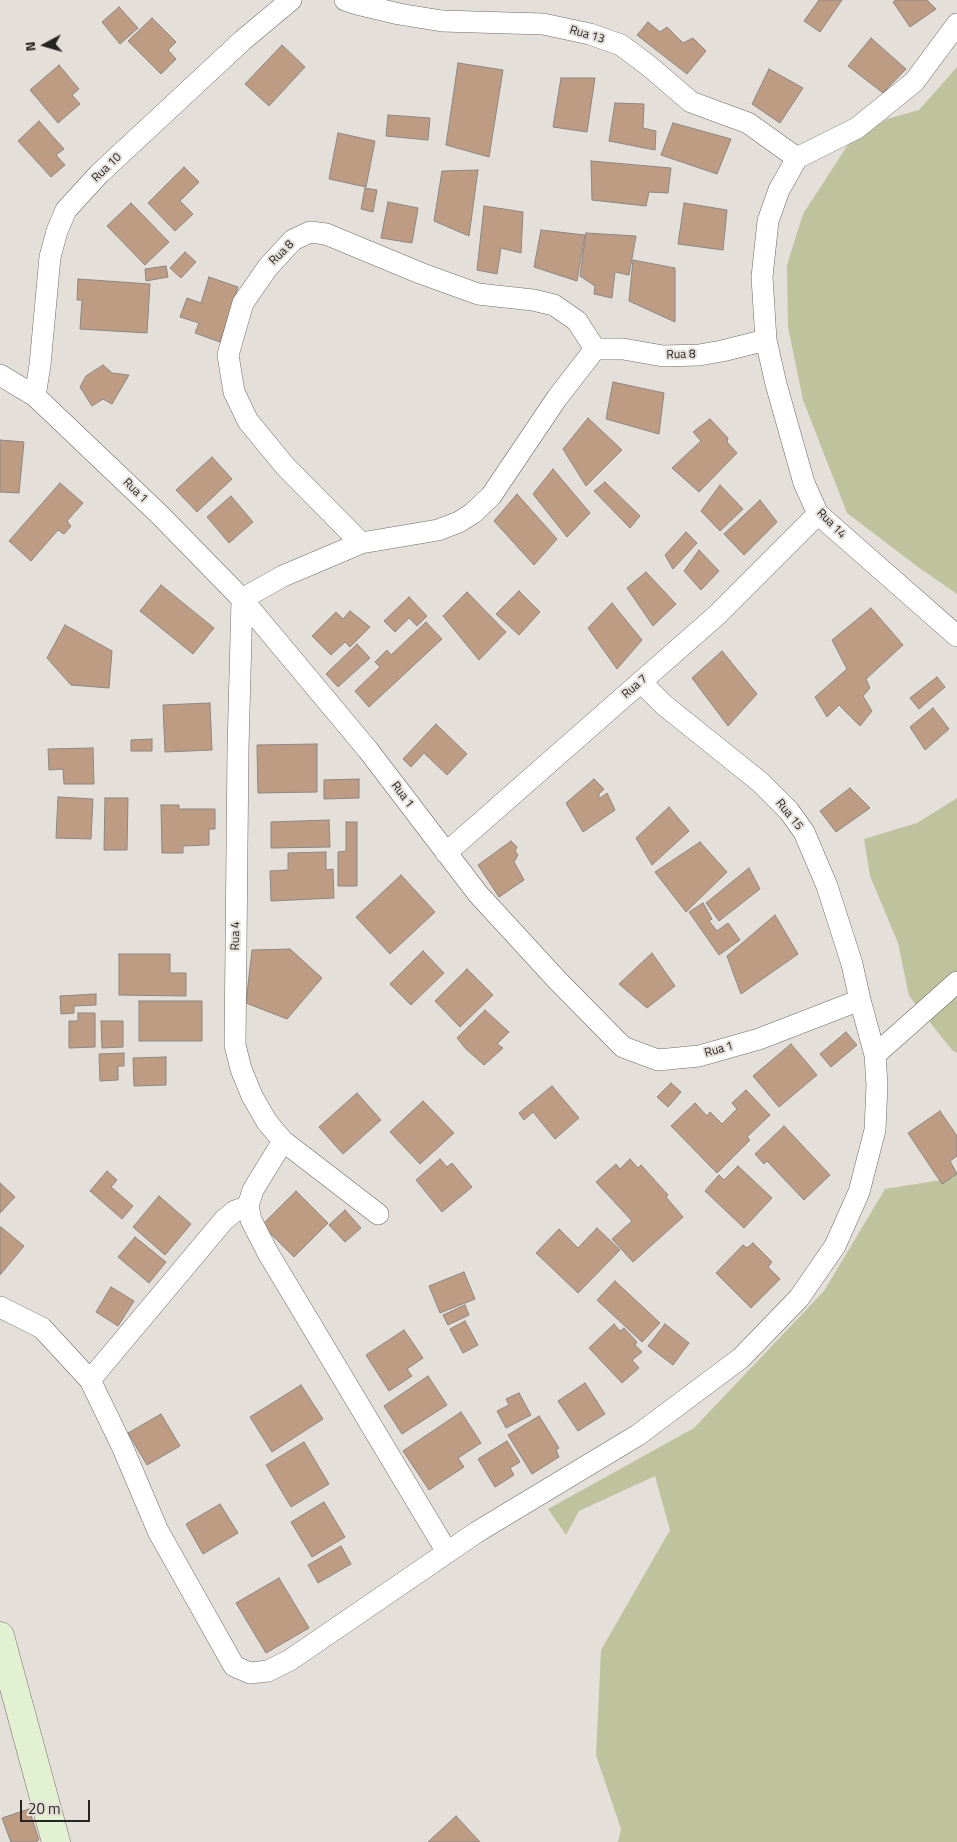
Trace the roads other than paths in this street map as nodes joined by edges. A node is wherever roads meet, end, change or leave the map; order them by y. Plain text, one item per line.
1 (291, 0) edge
2 (346, 0) edge
3 (957, 24) edge
4 (797, 158) junction
5 (766, 340) junction
6 (596, 349) junction
7 (0, 375) edge
8 (35, 396) junction
9 (818, 514) junction
10 (361, 543) junction
11 (242, 599) junction
12 (957, 636) edge
13 (641, 682) junction
14 (446, 853) junction
15 (957, 982) edge
16 (860, 1000) junction
17 (875, 1055) junction
18 (283, 1141) junction
19 (248, 1206) junction
20 (378, 1214) dead end
21 (0, 1307) edge
22 (90, 1380) junction
23 (447, 1552) junction
24 (0, 1636) edge
25 (56, 1842) edge

1 - 8 street, Rua 10
2 - 4 street, Rua 13
3 - 4 street
4 - 5 street
5 - 6 street, Rua 8
5 - 9 street, Rua 14
6 - 10 street
6 - 10 street, Rua 8
7 - 8 street, Rua 1
8 - 11 street, Rua 1
9 - 12 street, Rua 14
9 - 13 street, Rua 7
10 - 11 street
11 - 14 street, Rua 1
11 - 18 street, Rua 4
13 - 14 street, Rua 7
13 - 16 street, Rua 15
14 - 16 street, Rua 1
15 - 17 street
16 - 17 street, Rua 15
17 - 23 street, Rua 15
18 - 19 street
18 - 20 street, Rua 4
19 - 22 street
19 - 23 street
21 - 22 street, Rua 15
22 - 23 street, Rua 15
24 - 25 street

